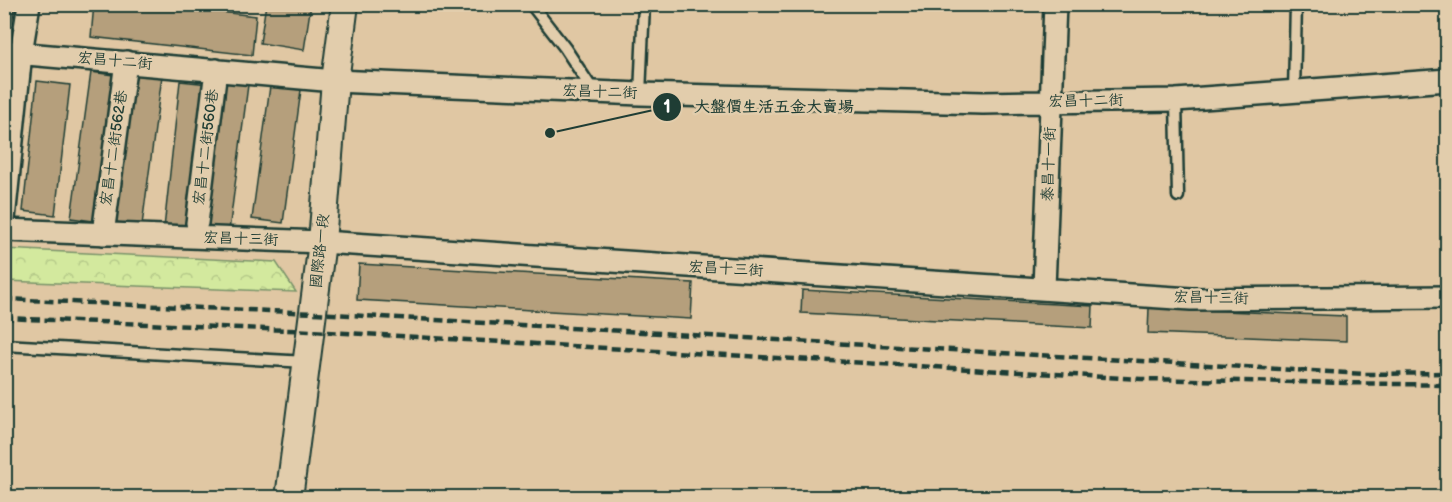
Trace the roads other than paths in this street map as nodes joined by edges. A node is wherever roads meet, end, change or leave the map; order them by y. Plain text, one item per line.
1 (29, 4) edge
2 (345, 4) edge
3 (531, 4) edge
4 (644, 4) edge
5 (1055, 4) edge
6 (1296, 4) edge
7 (13, 52) edge
8 (126, 62) junction
9 (216, 70) junction
10 (1448, 80) edge
11 (334, 81) junction
12 (594, 92) junction
13 (1294, 92) junction
14 (640, 94) junction
15 (1176, 100) junction
16 (1052, 102) junction
17 (1178, 196) dead end
18 (4, 219) edge
19 (197, 223) dead end
20 (4, 230) edge
21 (103, 234) junction
22 (322, 242) junction
23 (1044, 288) junction
24 (1448, 297) edge
25 (4, 345) edge
26 (307, 362) junction
27 (289, 498) edge

1 - 7 street
2 - 11 street, 國際路一段
3 - 12 lane
4 - 14 lane
5 - 16 street, 泰昌十一街
6 - 13 lane
7 - 8 street, 宏昌十二街
7 - 18 street
8 - 9 street, 宏昌十二街
8 - 21 street, 宏昌十二街562巷
9 - 11 street, 宏昌十二街
9 - 19 street, 宏昌十二街560巷
10 - 13 street, 宏昌十二街
11 - 12 street, 宏昌十二街
11 - 22 street, 國際路一段
12 - 14 street, 宏昌十二街
13 - 15 street, 宏昌十二街
14 - 16 street, 宏昌十二街
15 - 16 street, 宏昌十二街
15 - 17 lane
16 - 23 street, 泰昌十一街
20 - 21 street, 宏昌十三街
21 - 22 street, 宏昌十三街
22 - 23 street, 宏昌十三街
22 - 26 street, 國際路一段
23 - 24 street, 宏昌十三街
25 - 26 lane
26 - 27 street, 國際路一段

